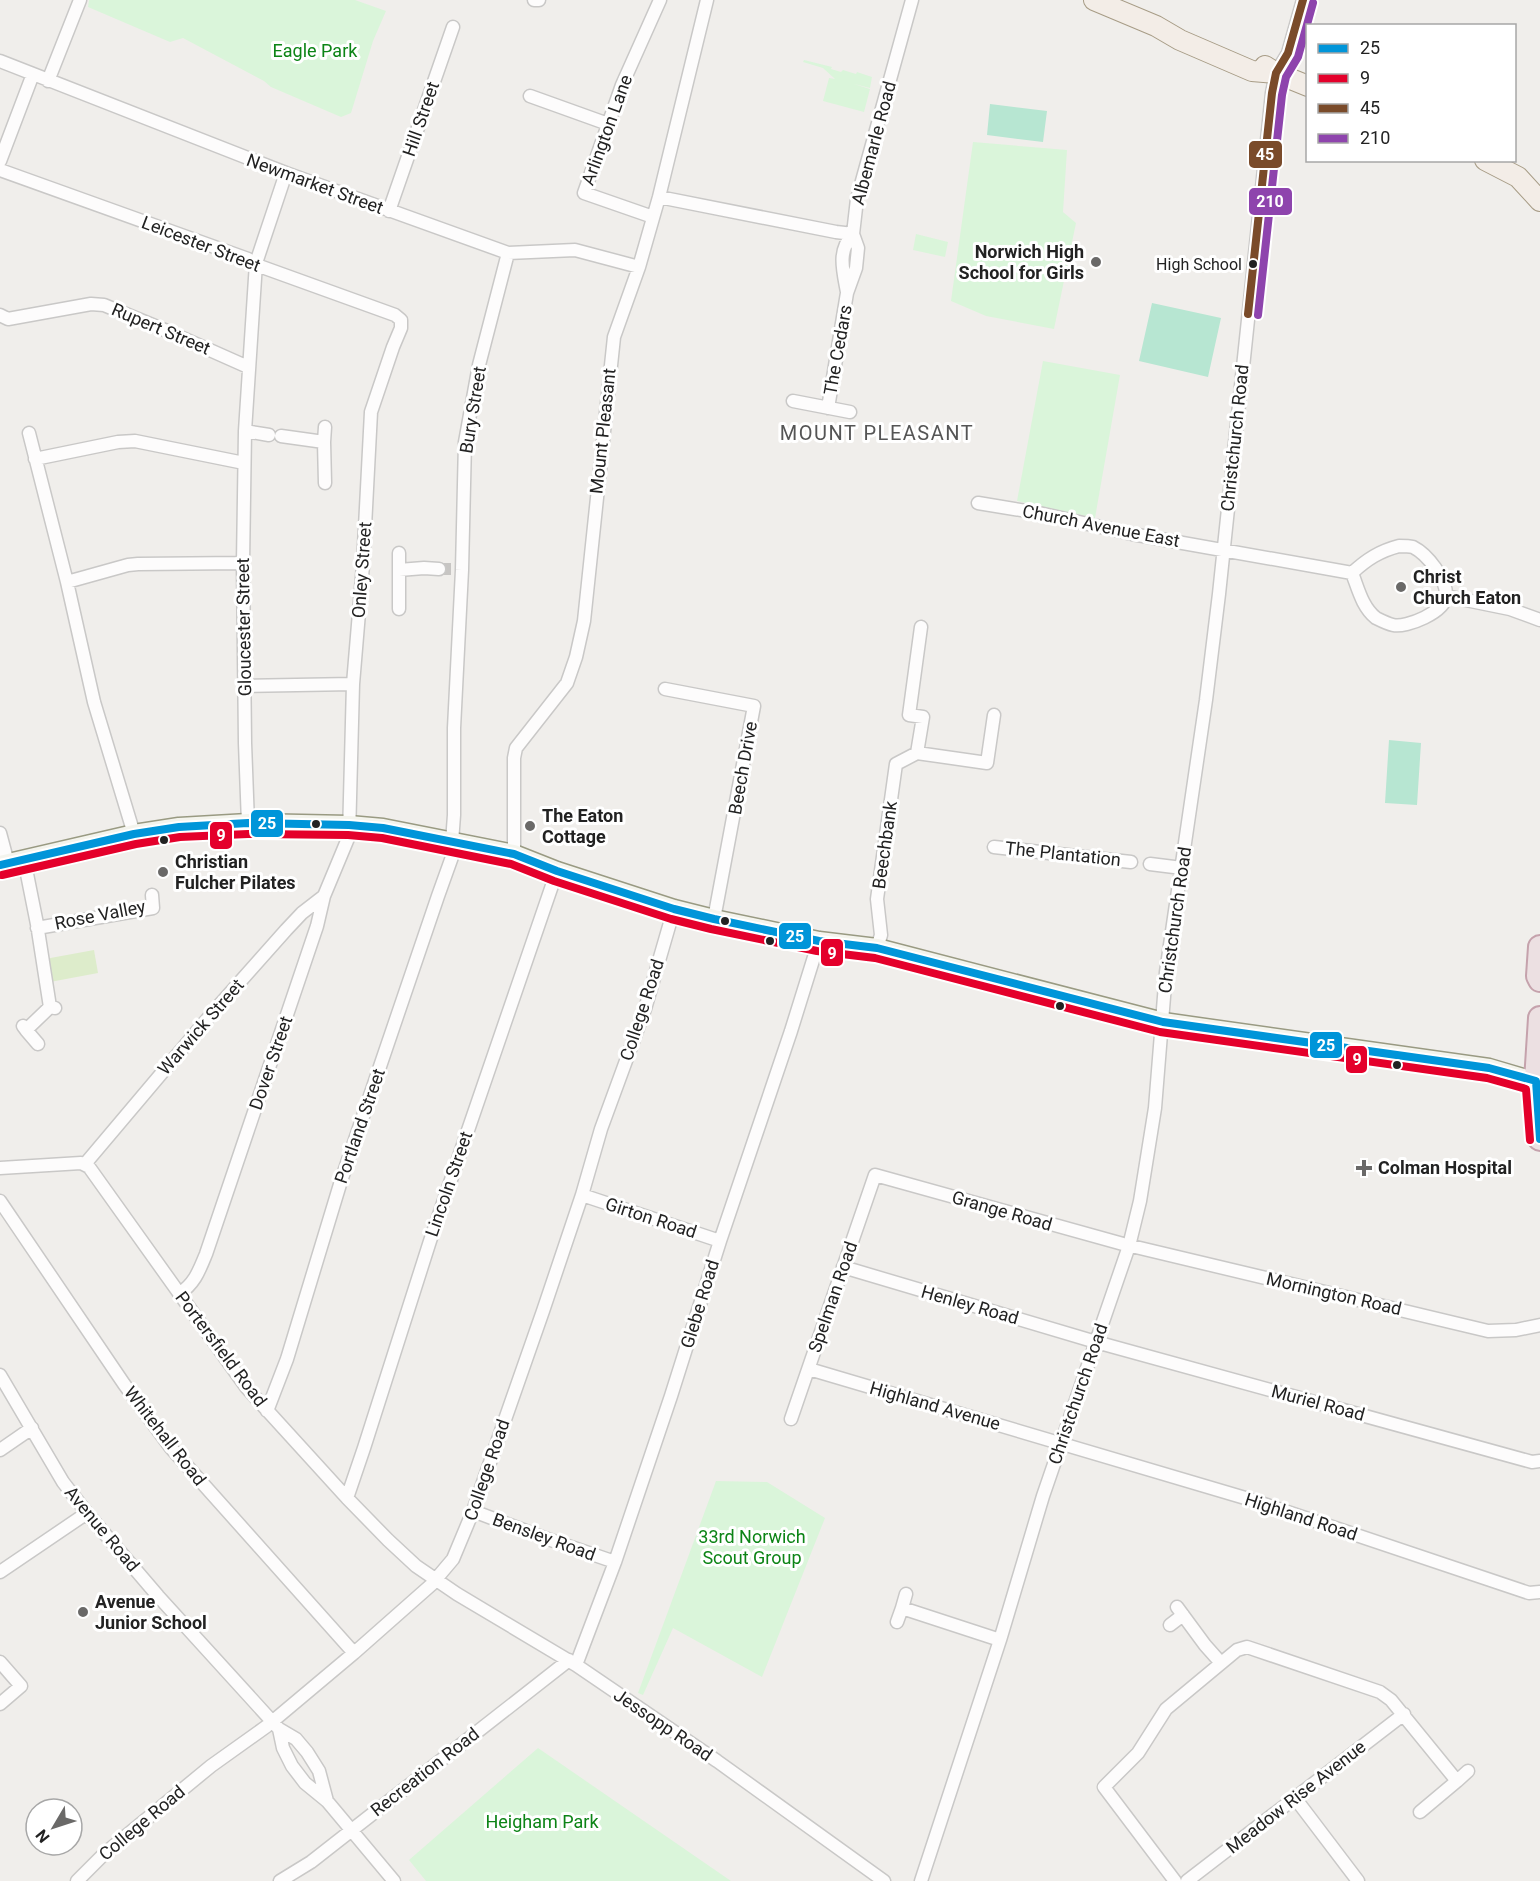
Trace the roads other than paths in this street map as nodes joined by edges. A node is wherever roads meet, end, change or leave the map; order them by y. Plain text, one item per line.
1 (80, 0) edge
2 (534, 0) edge
3 (539, 0) edge
4 (660, 0) edge
5 (707, 0) edge
6 (912, 0) edge
7 (1094, 0) edge
8 (1303, 0) edge
9 (453, 27) dead end
10 (0, 61) edge
11 (1276, 73) junction
12 (33, 74) junction
13 (48, 81) junction
14 (1306, 85) edge
15 (530, 96) dead end
16 (608, 124) junction
17 (0, 161) edge
18 (1489, 162) edge
19 (0, 170) edge
20 (286, 173) junction
21 (1518, 177) junction
22 (1540, 179) edge
23 (659, 196) junction
24 (1540, 201) edge
25 (388, 211) junction
26 (653, 217) junction
27 (854, 234) junction
28 (508, 253) junction
29 (256, 263) junction
30 (639, 267) junction
31 (0, 315) edge
32 (401, 320) joint
33 (249, 367) junction
34 (793, 401) dead end
35 (828, 408) junction
36 (850, 412) dead end
37 (324, 427) dead end
38 (245, 431) junction
39 (29, 433) dead end
40 (324, 442) junction
41 (35, 459) junction
42 (244, 463) junction
43 (325, 483) dead end
44 (978, 503) dead end
45 (1223, 549) junction
46 (399, 554) dead end
47 (243, 563) junction
48 (439, 569) tunnel mouth
49 (399, 570) junction
50 (1352, 573) junction
51 (67, 582) junction
52 (1446, 596) junction
53 (399, 609) dead end
54 (1540, 620) edge
55 (921, 627) dead end
56 (353, 684) junction
57 (245, 686) junction
58 (665, 689) dead end
59 (994, 715) dead end
60 (917, 753) junction
61 (248, 823) junction
62 (349, 825) junction
63 (0, 833) edge
64 (134, 834) junction
65 (454, 842) junction
66 (994, 847) dead end
67 (514, 854) junction
68 (11, 862) edge
69 (1131, 862) dead end
70 (1150, 864) dead end
71 (1182, 868) junction
72 (557, 871) junction
73 (152, 895) dead end
74 (324, 896) junction
75 (674, 909) junction
76 (714, 920) junction
77 (38, 928) junction
78 (819, 941) junction
79 (1540, 947) edge
80 (877, 948) junction
81 (1540, 980) edge
82 (1540, 1017) edge
83 (1163, 1022) junction
84 (38, 1044) dead end
85 (1538, 1082) edge
86 (1540, 1139) edge
87 (85, 1164) junction
88 (0, 1168) edge
89 (875, 1175) joint
90 (582, 1195) junction
91 (0, 1200) edge
92 (720, 1241) junction
93 (1129, 1246) junction
94 (843, 1268) junction
95 (179, 1294) junction
96 (1540, 1325) edge
97 (1096, 1342) junction
98 (809, 1369) junction
99 (0, 1376) edge
100 (267, 1411) junction
101 (792, 1419) dead end
102 (32, 1428) junction
103 (1062, 1443) junction
104 (0, 1450) edge
105 (1540, 1461) edge
106 (346, 1498) junction
107 (473, 1511) junction
108 (87, 1513) junction
109 (615, 1562) junction
110 (0, 1572) edge
111 (435, 1580) junction
112 (1540, 1592) edge
113 (906, 1594) dead end
114 (902, 1608) junction
115 (897, 1622) dead end
116 (1170, 1625) dead end
117 (1000, 1640) junction
118 (354, 1653) junction
119 (0, 1662) edge
120 (572, 1663) junction
121 (1221, 1663) junction
122 (0, 1704) edge
123 (1404, 1714) junction
124 (276, 1725) junction
125 (1468, 1771) dead end
126 (1457, 1780) junction
127 (1295, 1798) junction
128 (327, 1801) junction
129 (1420, 1812) dead end
130 (352, 1830) junction
131 (77, 1881) edge
132 (280, 1881) edge
133 (394, 1881) edge
134 (884, 1881) edge
135 (921, 1881) edge
136 (1175, 1881) edge
137 (1187, 1881) edge
138 (1358, 1881) edge

1 - 13 street
2 - 3 street
4 - 16 street, Arlington Lane
5 - 23 street, Mount Pleasant
6 - 27 street, Albemarle Road
7 - 11 main road
8 - 11 street, Christchurch Road
9 - 25 street, Hill Street
10 - 12 street, Newmarket Street
11 - 14 main road
11 - 45 street, Christchurch Road
12 - 13 street, Newmarket Street
12 - 17 street
13 - 20 street, Newmarket Street
15 - 16 street
16 - 26 street, Arlington Lane
18 - 21 main road
19 - 29 street, Leicester Street
20 - 25 street, Newmarket Street
20 - 29 street, Gloucester Street
21 - 22 main road
21 - 24 main road
23 - 26 street, Mount Pleasant
23 - 27 street
25 - 28 street, Newmarket Street
26 - 30 street, Mount Pleasant
27 - 35 street, The Cedars
28 - 30 street, Newmarket Street
28 - 65 street, Bury Street
29 - 32 street, Leicester Street
29 - 33 street, Gloucester Street
30 - 67 street, Mount Pleasant
31 - 33 street, Rupert Street
32 - 56 street, Onley Street
33 - 38 street, Gloucester Street
34 - 35 street, The Cedars
35 - 36 street, The Cedars
37 - 40 street
38 - 40 street
38 - 42 street, Gloucester Street
39 - 41 street
40 - 43 street
41 - 42 street
41 - 51 street
42 - 47 street, Gloucester Street
44 - 45 street, Church Avenue East
45 - 50 street, Church Avenue East
45 - 71 street, Christchurch Road
46 - 49 street
47 - 51 street
47 - 57 street, Gloucester Street
48 - 49 street
49 - 53 street
50 - 52 street
50 - 52 street
51 - 64 street
52 - 54 street
55 - 60 street
56 - 57 street
56 - 62 street, Onley Street
57 - 61 street, Gloucester Street
58 - 76 street, Beech Drive
59 - 60 street
60 - 80 street, Beechbank
61 - 62 street
61 - 64 street
62 - 65 street
62 - 74 street, Dover Street
63 - 68 street, Rose Valley
64 - 68 street
65 - 67 street
65 - 100 street, Portland Street
66 - 69 street, The Plantation
67 - 72 street
68 - 77 street, Rose Valley
70 - 71 street
71 - 83 street, Christchurch Road
72 - 75 street
72 - 106 street, Lincoln Street
73 - 77 street, Rose Valley
74 - 87 street, Warwick Street
74 - 95 street, Dover Street
75 - 76 street
75 - 90 street, College Road
76 - 78 street
77 - 84 street, Rose Valley
78 - 80 street
78 - 92 street, Glebe Road
79 - 81 highway
80 - 83 street
82 - 85 highway
83 - 85 street
83 - 93 street, Christchurch Road
85 - 86 highway
87 - 88 street
87 - 95 street, Portersfield Road
89 - 93 street, Grange Road
89 - 94 street, Spelman Road
90 - 92 street, Girton Road
90 - 107 street, College Road
91 - 118 street, Whitehall Road
92 - 109 street, Glebe Road
93 - 96 street, Mornington Road
93 - 97 street, Christchurch Road
94 - 97 street, Henley Road
94 - 98 street, Spelman Road
95 - 100 street, Portersfield Road
97 - 103 street, Christchurch Road
97 - 105 street, Muriel Road
98 - 101 street, Spelman Road
98 - 103 street, Highland Avenue
99 - 102 street, Avenue Road
100 - 106 street, Portersfield Road
102 - 104 street
102 - 108 street, Avenue Road
103 - 112 street, Highland Road
103 - 117 street, Christchurch Road
106 - 111 street, Portersfield Road
107 - 109 street, Bensley Road
107 - 111 street, College Road
108 - 110 street
108 - 124 street, Avenue Road
109 - 120 street, Glebe Road
111 - 118 street, College Road
111 - 120 street, Jessopp Road
113 - 114 street
114 - 115 street
114 - 117 street
116 - 121 street
117 - 135 street, Christchurch Road
118 - 124 street, College Road
119 - 122 street
120 - 130 street, Recreation Road
120 - 134 street, Jessopp Road
121 - 123 street
121 - 136 street
123 - 126 street
123 - 127 street, Meadow Rise Avenue
124 - 128 street
124 - 128 street, Avenue Road
124 - 131 street, College Road
125 - 126 street
126 - 129 street
127 - 137 street, Meadow Rise Avenue
127 - 138 street
128 - 130 street
130 - 132 street, Recreation Road
130 - 133 street

